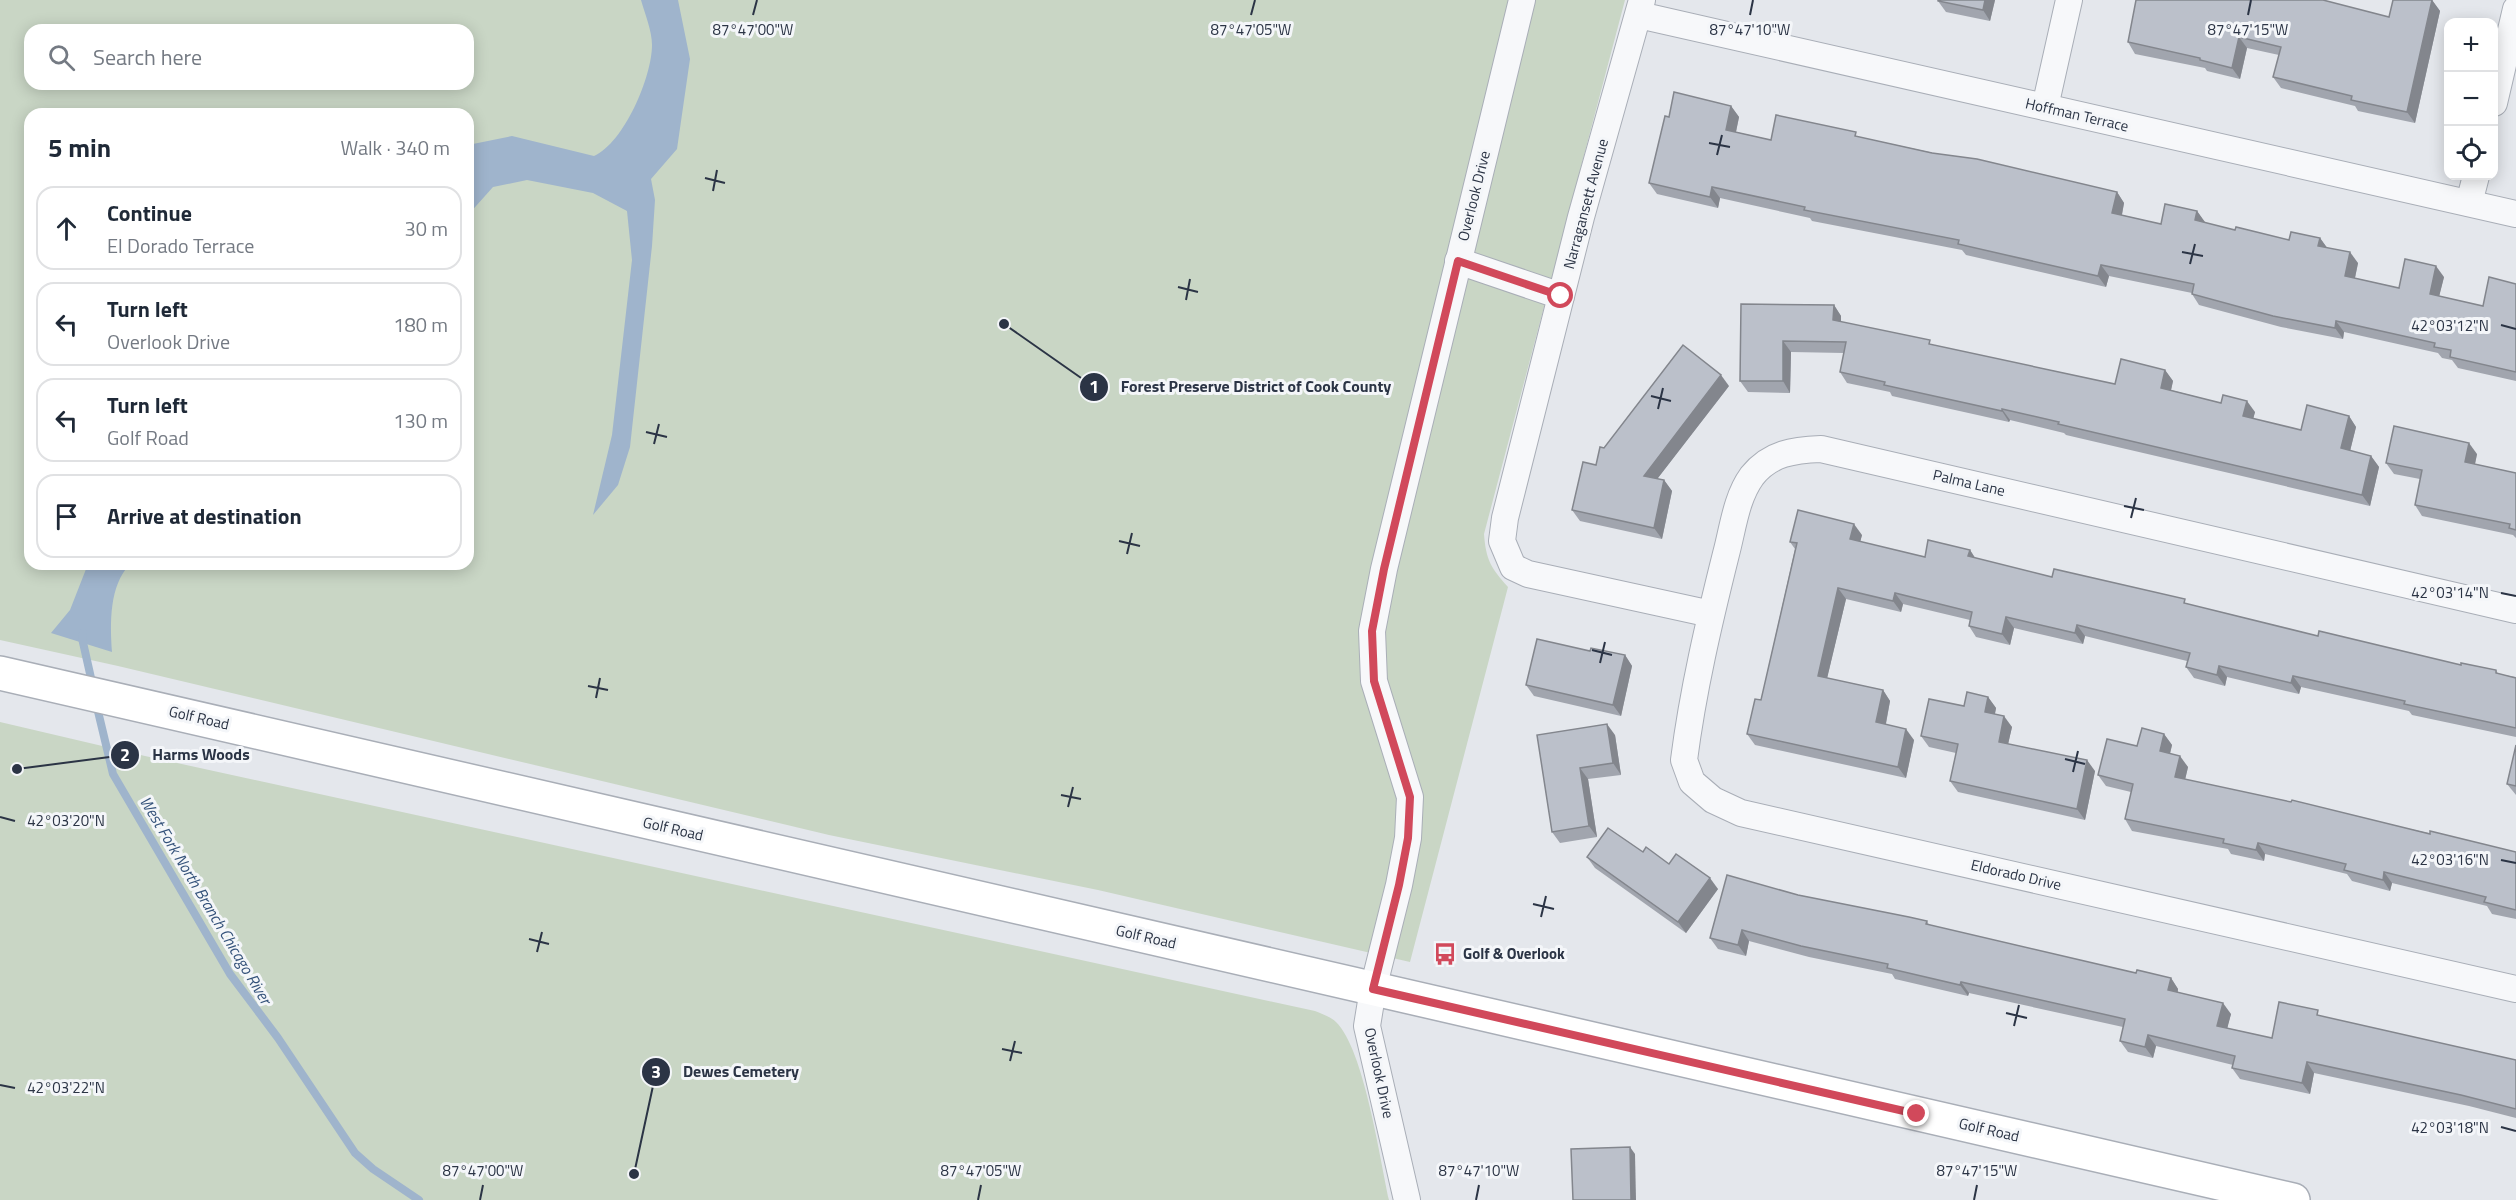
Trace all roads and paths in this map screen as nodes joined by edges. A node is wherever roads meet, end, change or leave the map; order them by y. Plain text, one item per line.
1 (1522, 0) edge
2 (2069, 0) edge
3 (1640, 7) edge
4 (2516, 9) edge
5 (2498, 83) edge
6 (2045, 107) junction
7 (2475, 180) edge
8 (2469, 203) junction
9 (2516, 214) edge
10 (1458, 261) junction
11 (1561, 296) junction
12 (2516, 610) edge
13 (1711, 614) junction
14 (0, 673) edge
15 (2516, 988) edge
16 (1373, 989) junction
17 (1407, 1200) edge
18 (2293, 1200) edge

1 - 10 street, Overlook Drive
2 - 6 street
3 - 6 street, Hoffman Terrace
3 - 11 street, Narragansett Avenue
4 - 5 street
6 - 8 street, Hoffman Terrace
7 - 8 street
8 - 9 street, Hoffman Terrace
10 - 11 street
10 - 16 street, Overlook Drive
11 - 13 street, Narragansett Avenue
12 - 13 street, Palma Lane
13 - 15 street, Eldorado Drive
14 - 16 main road, Golf Road
16 - 17 street, Overlook Drive
16 - 18 main road, Golf Road

